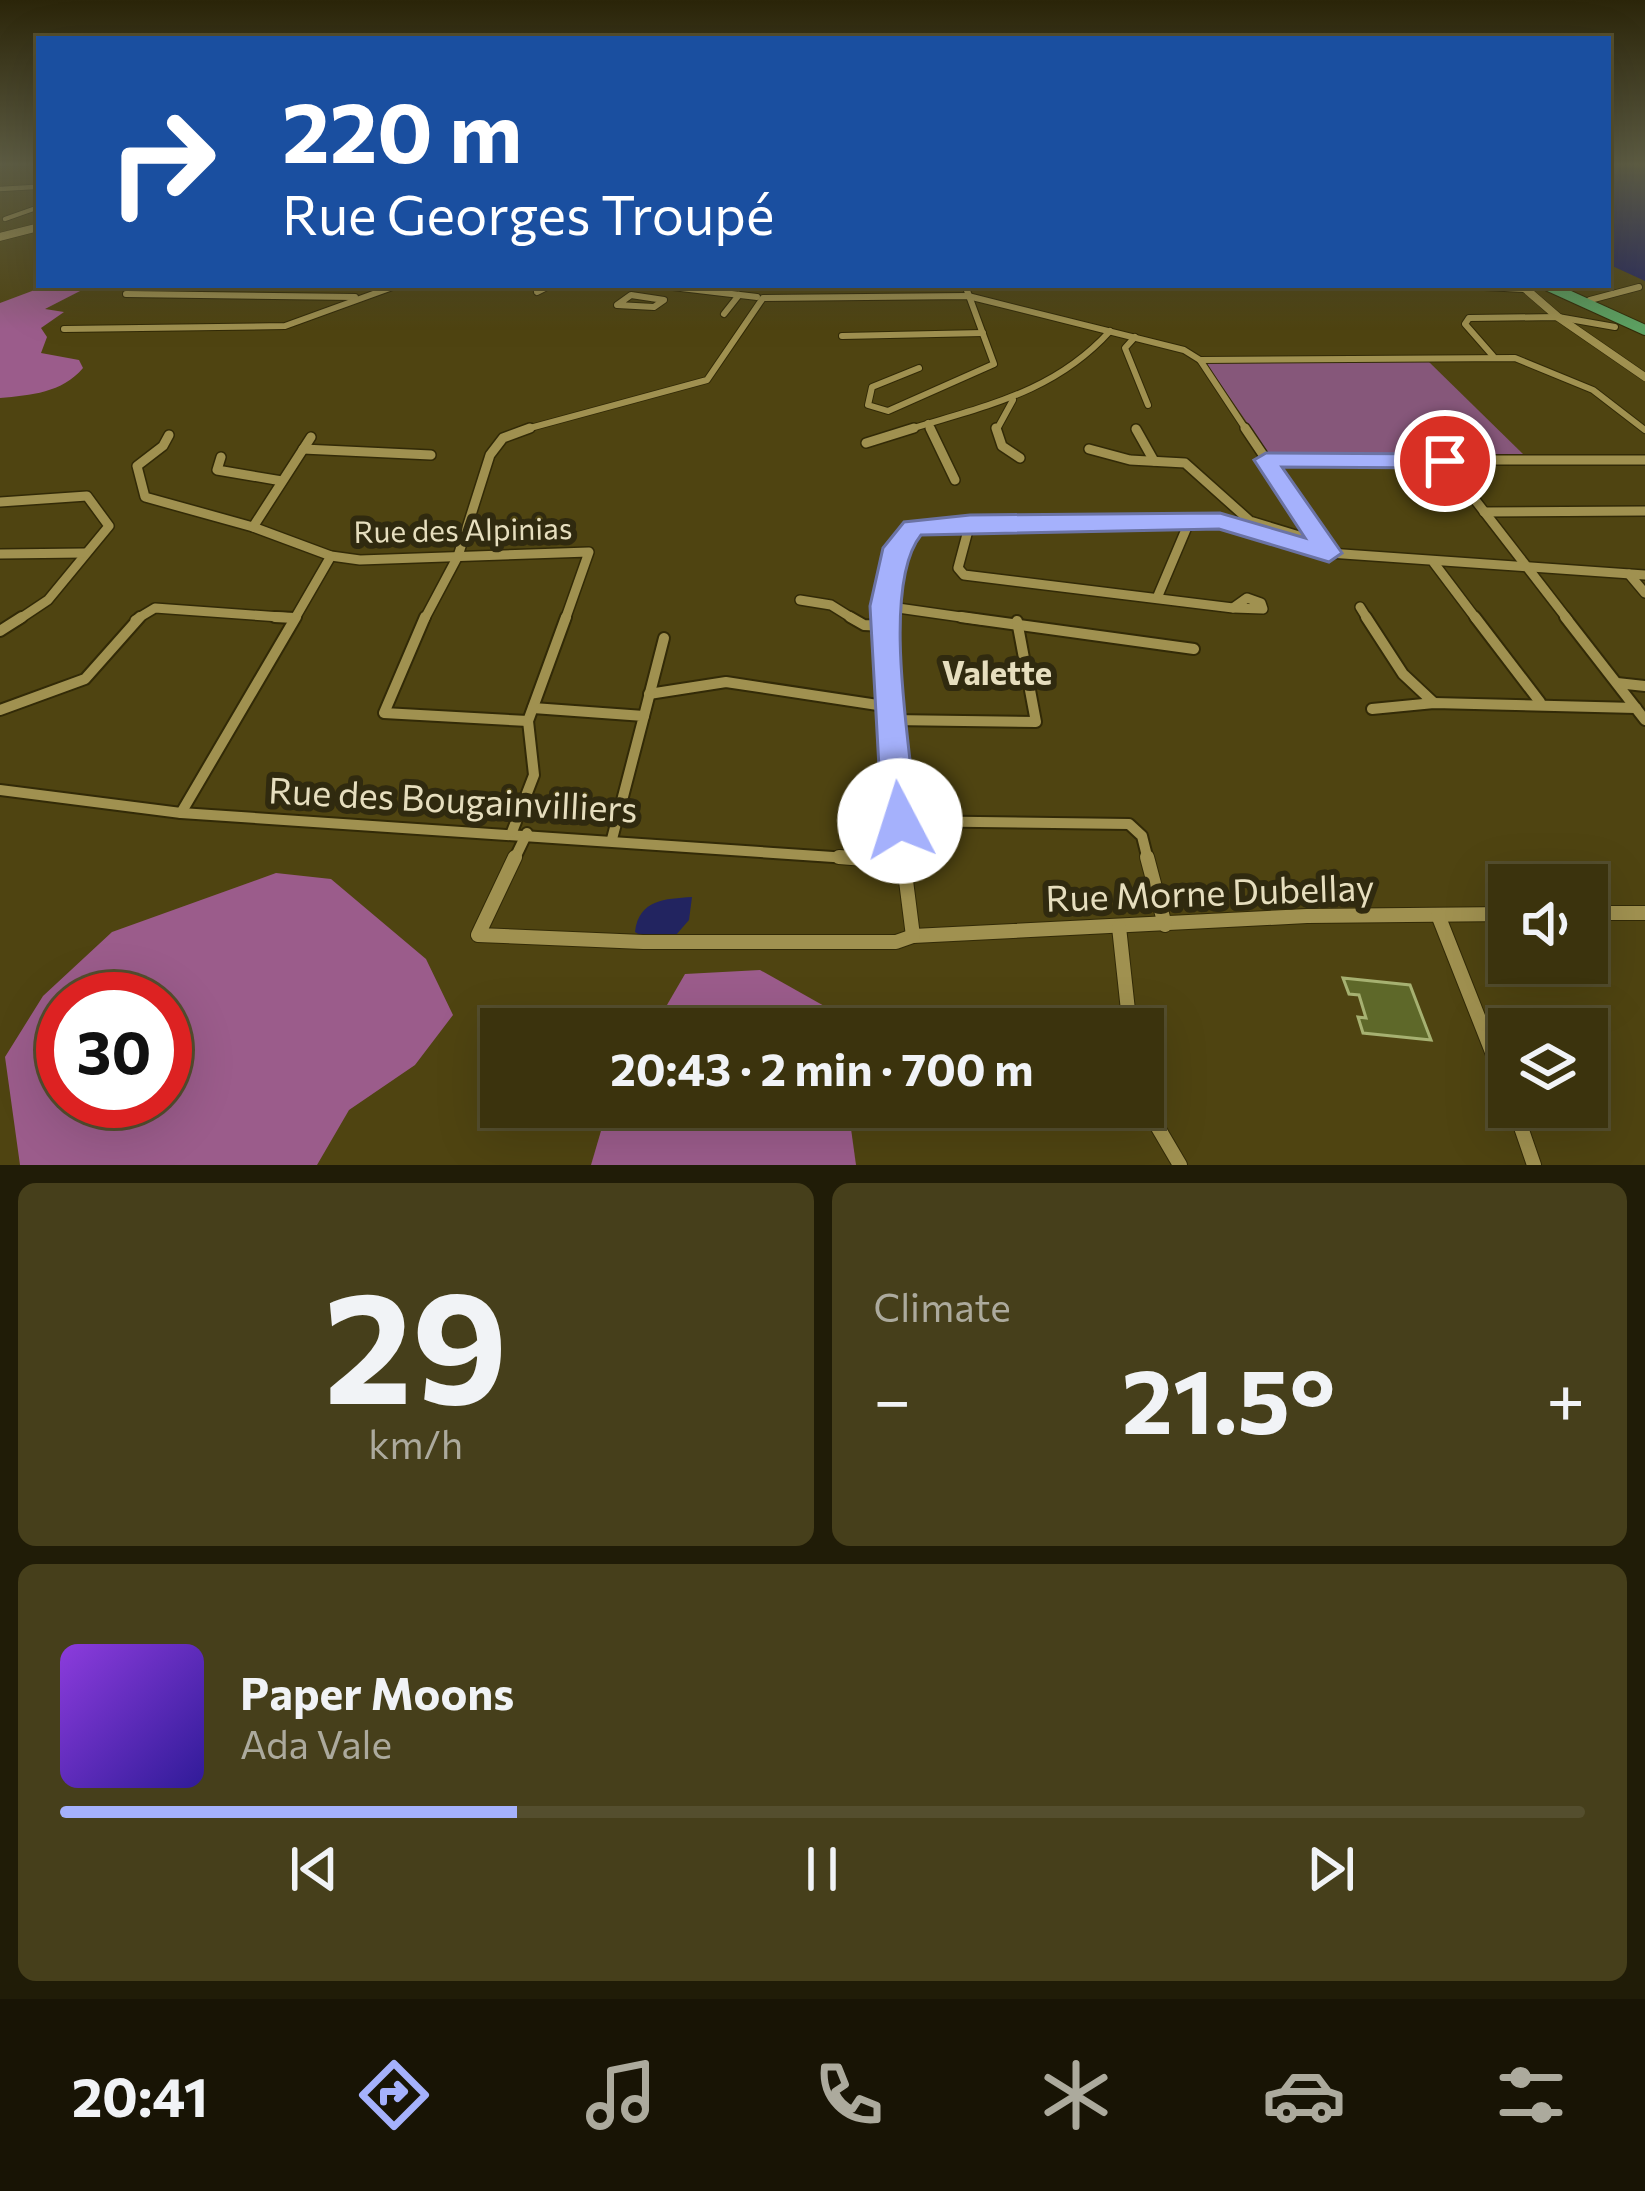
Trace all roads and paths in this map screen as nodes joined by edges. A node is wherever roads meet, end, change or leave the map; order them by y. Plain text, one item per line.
1 (36, 228) edge
2 (0, 237) edge
3 (1640, 287) dead end
4 (390, 288) edge
5 (545, 288) edge
6 (662, 288) edge
7 (720, 288) edge
8 (826, 288) edge
9 (966, 288) edge
10 (1525, 289) edge
11 (1549, 290) edge
12 (537, 292) dead end
13 (126, 294) dead end
14 (739, 295) junction
15 (968, 296) junction
16 (367, 297) junction
17 (758, 297) dead end
18 (656, 298) junction
19 (819, 298) junction
20 (1585, 300) junction
21 (724, 314) dead end
22 (1558, 317) junction
23 (1615, 327) dead end
24 (1645, 327) edge
25 (64, 329) dead end
26 (1110, 331) junction
27 (983, 333) junction
28 (842, 336) dead end
29 (1136, 337) junction
30 (1493, 356) junction
31 (1200, 360) junction
32 (919, 368) dead end
33 (1645, 377) edge
34 (1015, 397) junction
35 (1148, 405) dead end
36 (928, 423) junction
37 (1136, 429) dead end
38 (1645, 430) edge
39 (169, 435) dead end
40 (311, 437) dead end
41 (866, 443) dead end
42 (304, 449) junction
43 (1089, 449) dead end
44 (431, 454) dead end
45 (221, 457) dead end
46 (1020, 458) dead end
47 (1266, 460) junction
48 (1645, 460) edge
49 (1154, 461) junction
50 (1445, 461) junction
51 (955, 481) dead end
52 (282, 482) junction
53 (0, 502) edge
54 (1645, 511) edge
55 (1484, 512) junction
56 (1190, 520) junction
57 (970, 523) junction
58 (253, 527) junction
59 (1319, 542) junction
60 (86, 553) junction
61 (1329, 553) junction
62 (0, 554) edge
63 (331, 556) junction
64 (458, 556) junction
65 (1433, 562) junction
66 (1529, 568) junction
67 (1630, 574) junction
68 (1645, 574) edge
69 (1645, 593) edge
70 (1157, 598) junction
71 (800, 601) dead end
72 (884, 606) junction
73 (1360, 607) dead end
74 (1233, 608) dead end
75 (294, 618) junction
76 (1017, 621) junction
77 (886, 626) junction
78 (0, 631) edge
79 (664, 638) dead end
80 (1194, 649) dead end
81 (1617, 683) junction
82 (1645, 686) edge
83 (649, 694) junction
84 (1540, 702) junction
85 (1434, 703) junction
86 (533, 708) junction
87 (1636, 708) junction
88 (1372, 709) dead end
89 (0, 710) edge
90 (891, 713) junction
91 (644, 716) junction
92 (1645, 720) edge
93 (528, 721) junction
94 (0, 790) edge
95 (181, 813) junction
96 (900, 821) junction
97 (520, 832) junction
98 (612, 838) junction
99 (903, 862) junction
100 (1608, 913) edge
101 (1488, 914) edge
102 (1645, 914) edge
103 (1438, 915) junction
104 (1165, 925) junction
105 (1119, 927) junction
106 (913, 936) junction
107 (1128, 1008) edge
108 (1488, 1042) edge
109 (1158, 1128) edge
110 (1521, 1128) edge
111 (1180, 1165) edge
112 (1534, 1165) edge

1 - 2 main road
3 - 20 street
4 - 16 street
5 - 12 street
6 - 18 street
7 - 14 street
8 - 19 street
9 - 15 street
10 - 11 street
11 - 20 main road
11 - 22 street
13 - 16 street
14 - 17 street
14 - 21 street
15 - 19 street
15 - 26 street
15 - 27 street
16 - 25 street
18 - 18 street
19 - 64 street
20 - 24 main road
22 - 23 street
22 - 30 street
22 - 33 street
26 - 29 street
26 - 34 street
27 - 28 street
27 - 32 street
29 - 31 street
29 - 35 street
30 - 31 street
30 - 38 street
31 - 47 street
34 - 36 street
34 - 46 street
36 - 41 street
36 - 51 street
37 - 49 street
39 - 58 street, Rue des Alpinias
40 - 42 street
42 - 44 street
42 - 52 street
43 - 49 street
45 - 52 street
47 - 50 street
47 - 59 street
48 - 50 street
49 - 59 street
50 - 55 street
52 - 58 street
53 - 60 street
54 - 55 street
55 - 66 street
56 - 57 street
56 - 61 street
56 - 70 street
57 - 70 street
57 - 72 street
58 - 63 street, Rue des Alpinias
59 - 61 street
60 - 62 street
60 - 78 street
61 - 65 street
63 - 64 street, Rue des Alpinias
63 - 75 street
64 - 86 street, Rue des Alpinias
64 - 93 street
65 - 66 street
65 - 84 street
66 - 67 street
66 - 81 street
67 - 68 street
67 - 69 street
70 - 74 street
71 - 77 street
72 - 76 street
72 - 77 street
73 - 85 street
75 - 89 street
75 - 95 street
76 - 80 street
76 - 90 street
77 - 90 street
79 - 83 street
81 - 82 street
81 - 87 street
83 - 90 street
83 - 91 street
84 - 85 street
84 - 87 street
85 - 88 street
86 - 91 street
86 - 93 street, Rue des Alpinias
87 - 92 street
90 - 96 street
91 - 98 street
93 - 97 street, Rue des Alpinias
94 - 95 street, Rue des Bougainvilliers
95 - 97 street, Rue des Bougainvilliers
96 - 99 street
96 - 104 street
97 - 98 street, Rue des Bougainvilliers
97 - 106 street, Rue Morne Dubellay
98 - 99 street, Rue des Bougainvilliers
99 - 106 street
100 - 102 street
101 - 103 street, Rue Morne Dubellay
103 - 104 street, Rue Morne Dubellay
103 - 108 street
104 - 105 street, Rue Morne Dubellay
105 - 106 street, Rue Morne Dubellay
105 - 107 street
109 - 111 street
110 - 112 street

